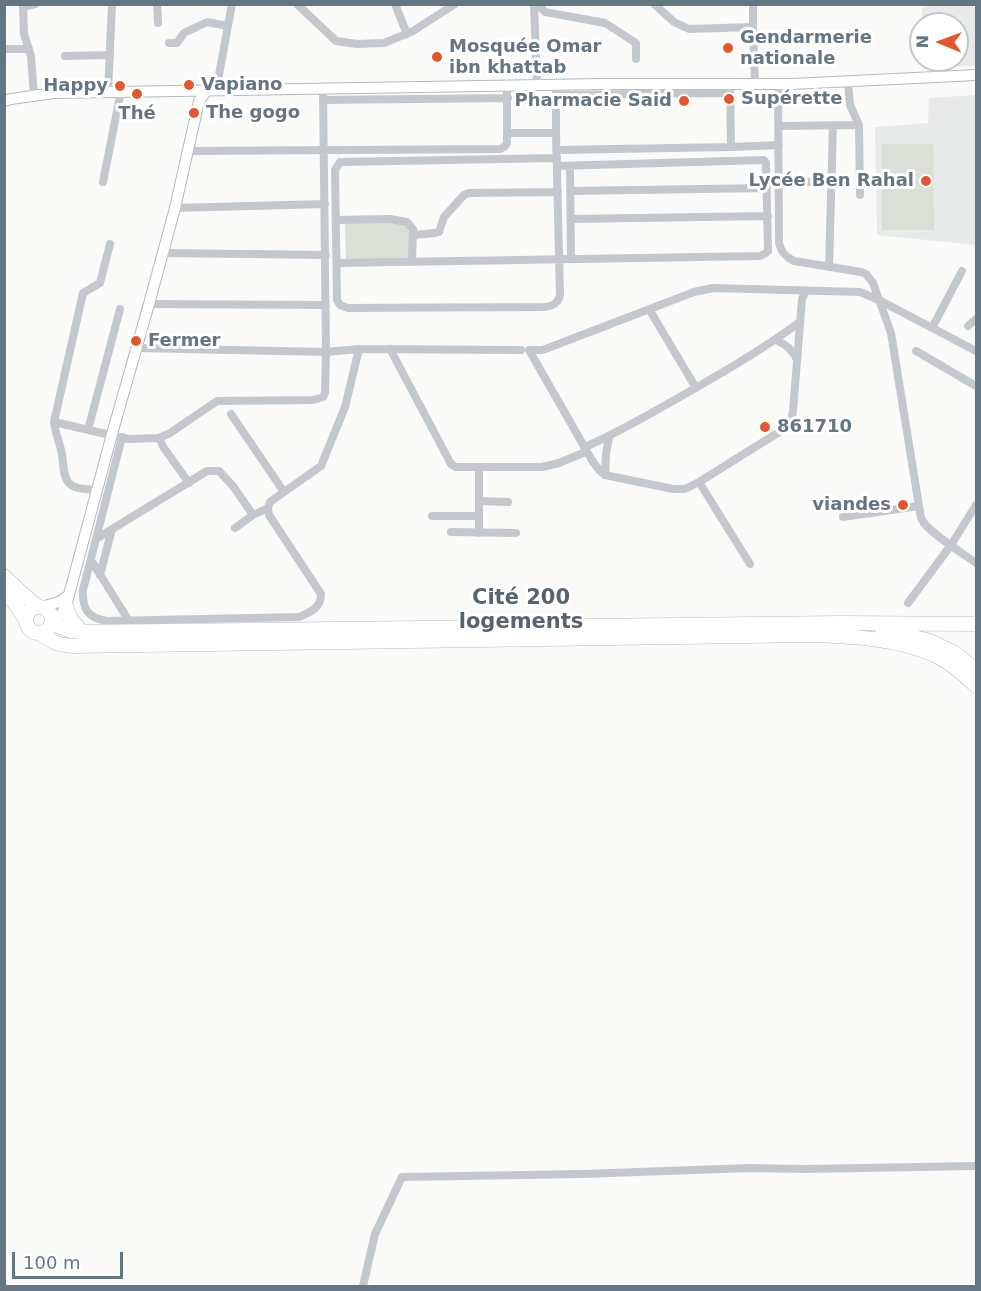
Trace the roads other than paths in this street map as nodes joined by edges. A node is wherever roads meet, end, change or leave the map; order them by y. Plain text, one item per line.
1 (35, 4) edge
2 (112, 4) edge
3 (157, 4) edge
4 (232, 4) edge
5 (297, 4) edge
6 (394, 4) edge
7 (454, 4) edge
8 (536, 4) edge
9 (654, 4) edge
10 (753, 4) edge
11 (158, 22) dead end
12 (228, 26) junction
13 (753, 27) junction
14 (407, 34) junction
15 (169, 43) dead end
16 (4, 49) edge
17 (29, 49) junction
18 (110, 55) junction
19 (65, 56) dead end
20 (636, 59) dead end
21 (976, 75) edge
22 (848, 82) junction
23 (755, 84) junction
24 (778, 84) junction
25 (537, 85) junction
26 (507, 86) junction
27 (730, 89) junction
28 (556, 90) junction
29 (121, 91) junction
30 (211, 91) junction
31 (108, 92) junction
32 (323, 95) junction
33 (34, 96) junction
34 (508, 98) junction
35 (4, 101) edge
36 (859, 125) junction
37 (779, 126) junction
38 (833, 126) junction
39 (507, 133) junction
40 (556, 133) junction
41 (779, 146) junction
42 (731, 147) junction
43 (323, 150) junction
44 (188, 151) junction
45 (557, 158) junction
46 (570, 166) junction
47 (103, 182) dead end
48 (779, 182) junction
49 (831, 182) junction
50 (767, 188) junction
51 (570, 191) junction
52 (558, 192) junction
53 (860, 195) dead end
54 (325, 204) junction
55 (175, 208) junction
56 (768, 216) junction
57 (570, 219) junction
58 (336, 220) junction
59 (413, 235) junction
60 (110, 244) dead end
61 (162, 253) junction
62 (326, 255) junction
63 (571, 259) junction
64 (560, 260) junction
65 (412, 261) junction
66 (337, 263) junction
67 (829, 267) junction
68 (962, 271) dead end
69 (806, 291) junction
70 (879, 300) junction
71 (149, 304) junction
72 (326, 305) junction
73 (120, 309) dead end
74 (649, 309) junction
75 (898, 310) junction
76 (976, 319) edge
77 (800, 322) junction
78 (968, 326) dead end
79 (932, 328) junction
80 (891, 333) junction
81 (776, 340) junction
82 (137, 348) junction
83 (359, 349) junction
84 (390, 349) junction
85 (521, 350) dead end
86 (916, 351) dead end
87 (976, 351) edge
88 (326, 352) junction
89 (798, 362) junction
90 (976, 386) edge
91 (696, 388) junction
92 (231, 414) dead end
93 (54, 422) junction
94 (88, 430) junction
95 (117, 436) junction
96 (609, 437) junction
97 (159, 438) junction
98 (584, 450) junction
99 (479, 467) junction
100 (605, 475) junction
101 (699, 482) junction
102 (189, 483) junction
103 (97, 490) junction
104 (284, 492) junction
105 (480, 501) junction
106 (508, 502) dead end
107 (976, 505) edge
108 (919, 506) junction
109 (268, 508) junction
110 (253, 515) junction
111 (432, 516) dead end
112 (479, 516) junction
113 (843, 517) dead end
114 (234, 528) dead end
115 (112, 529) junction
116 (451, 532) dead end
117 (479, 533) junction
118 (516, 533) dead end
119 (96, 539) junction
120 (951, 545) junction
121 (90, 560) junction
122 (976, 563) edge
123 (750, 564) dead end
124 (100, 575) junction
125 (4, 576) edge
126 (4, 593) edge
127 (68, 600) junction
128 (908, 603) dead end
129 (40, 607) junction
130 (26, 620) junction
131 (52, 621) junction
132 (129, 621) junction
133 (842, 623) junction
134 (976, 624) edge
135 (82, 632) junction
136 (40, 633) junction
137 (976, 670) edge
138 (976, 687) edge
139 (976, 1166) edge
140 (363, 1287) edge

1 - 17 street
2 - 18 street
3 - 11 street
4 - 12 street
5 - 14 street
6 - 14 street
7 - 14 street
8 - 20 street
8 - 25 street
9 - 13 street
10 - 13 street
12 - 15 street
12 - 30 street
13 - 23 street
16 - 17 street
17 - 33 street
18 - 19 street
18 - 31 street
21 - 22 main road
22 - 24 main road
22 - 36 street
23 - 24 main road
23 - 27 main road
24 - 37 street
25 - 26 main road
25 - 28 main road
26 - 32 main road
26 - 34 street
27 - 28 main road
27 - 42 street
28 - 40 street
29 - 30 main road
29 - 31 main road
29 - 47 street
30 - 32 main road
30 - 44 main road
31 - 33 main road
32 - 34 street
32 - 43 street
33 - 35 main road
34 - 39 street
36 - 38 street
36 - 53 street
37 - 38 street
37 - 41 street
38 - 49 street
39 - 40 street
39 - 43 street
40 - 45 street
41 - 42 street
41 - 48 street
42 - 45 street
43 - 44 street
43 - 54 street
44 - 55 main road
45 - 46 street
45 - 52 street
45 - 58 street
46 - 50 street
46 - 51 street
48 - 49 street
48 - 67 street
49 - 67 street
50 - 51 street
50 - 56 street
51 - 57 street
52 - 59 street
52 - 64 street
54 - 55 street
54 - 62 street
55 - 61 main road
56 - 57 street
56 - 63 street
57 - 63 street
58 - 59 street
58 - 66 street
59 - 65 street
60 - 93 street
61 - 62 street
61 - 71 main road
62 - 72 street
63 - 64 street
64 - 65 street
64 - 66 street
65 - 66 street
67 - 70 street
68 - 79 street
69 - 70 street
69 - 74 street
69 - 77 street
70 - 75 street
70 - 80 street
71 - 72 street
71 - 82 main road
72 - 88 street
73 - 94 street
74 - 91 street
74 - 98 street
75 - 79 street
75 - 80 street
76 - 78 street
77 - 81 street
77 - 89 street
79 - 87 street
80 - 108 street
81 - 89 street
81 - 91 street
82 - 88 street
82 - 95 main road
83 - 84 street
83 - 88 street
83 - 104 street
84 - 85 street
84 - 99 street
86 - 90 street
88 - 97 street
89 - 101 street
91 - 96 street
92 - 104 street
93 - 94 street
93 - 103 street
94 - 95 street
95 - 97 street
95 - 103 main road
95 - 119 street
96 - 98 street
96 - 100 street
97 - 102 street
98 - 99 street
98 - 100 street
99 - 105 street
100 - 101 street
101 - 123 street
102 - 110 street
102 - 115 street
103 - 127 main road
104 - 109 street
105 - 106 street
105 - 112 street
107 - 120 street
108 - 113 street
108 - 120 street
109 - 110 street
109 - 132 street
110 - 114 street
111 - 112 street
112 - 117 street
115 - 119 street
115 - 124 street
116 - 117 street
117 - 118 street
119 - 121 street
120 - 122 street
120 - 128 street
121 - 124 street
121 - 132 street
124 - 132 street
125 - 129 highway
126 - 130 highway
127 - 129 main road
127 - 131 main road
127 - 135 highway
129 - 130 highway
129 - 131 highway
130 - 136 highway
131 - 135 highway
131 - 136 highway
133 - 134 highway
133 - 135 highway
133 - 137 highway
136 - 138 highway
139 - 140 street

